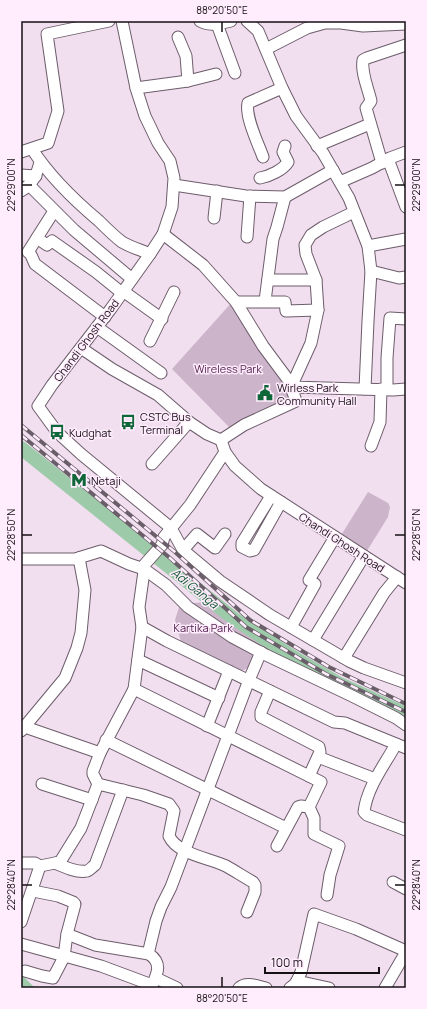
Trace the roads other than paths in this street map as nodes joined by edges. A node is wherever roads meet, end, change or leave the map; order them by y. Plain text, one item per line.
1 (110, 21) edge
2 (122, 21) edge
3 (200, 21) edge
4 (231, 21) edge
5 (247, 21) edge
6 (217, 24) junction
7 (406, 26) edge
8 (178, 37) dead end
9 (406, 45) edge
10 (266, 49) junction
11 (235, 73) dead end
12 (216, 74) dead end
13 (188, 81) junction
14 (136, 88) junction
15 (282, 88) junction
16 (370, 124) junction
17 (285, 146) dead end
18 (317, 146) junction
19 (32, 149) junction
20 (21, 152) edge
21 (406, 152) edge
22 (263, 157) dead end
23 (385, 161) junction
24 (40, 162) junction
25 (333, 170) junction
26 (21, 175) edge
27 (36, 176) junction
28 (260, 178) dead end
29 (340, 182) junction
30 (174, 185) junction
31 (25, 188) edge
32 (217, 191) junction
33 (250, 196) junction
34 (284, 197) junction
35 (405, 200) edge
36 (54, 211) junction
37 (354, 212) junction
38 (214, 218) dead end
39 (163, 234) junction
40 (247, 237) dead end
41 (37, 238) junction
42 (406, 239) edge
43 (368, 246) junction
44 (150, 254) junction
45 (371, 271) junction
46 (406, 278) edge
47 (132, 279) junction
48 (268, 280) junction
49 (316, 280) junction
50 (123, 292) junction
51 (174, 292) dead end
52 (265, 301) junction
53 (236, 302) junction
54 (318, 310) junction
55 (105, 317) junction
56 (162, 319) junction
57 (406, 319) edge
58 (97, 327) junction
59 (150, 341) dead end
60 (80, 348) junction
61 (161, 373) dead end
62 (291, 387) junction
63 (365, 389) junction
64 (384, 389) junction
65 (406, 389) edge
66 (189, 422) junction
67 (221, 440) junction
68 (371, 446) dead end
69 (225, 452) junction
70 (152, 464) dead end
71 (271, 496) junction
72 (281, 502) junction
73 (171, 528) junction
74 (225, 534) dead end
75 (334, 537) junction
76 (183, 550) junction
77 (364, 556) junction
78 (77, 558) junction
79 (21, 559) edge
80 (145, 566) junction
81 (401, 580) edge
82 (142, 627) junction
83 (291, 627) junction
84 (312, 640) junction
85 (261, 652) junction
86 (344, 658) junction
87 (138, 660) junction
88 (229, 671) junction
89 (249, 680) junction
90 (406, 683) edge
91 (134, 689) junction
92 (270, 691) junction
93 (219, 698) junction
94 (406, 725) edge
95 (207, 726) junction
96 (23, 729) edge
97 (228, 736) junction
98 (106, 740) junction
99 (401, 746) edge
100 (100, 753) junction
101 (318, 757) junction
102 (309, 776) junction
103 (375, 779) junction
104 (42, 784) dead end
105 (98, 784) junction
106 (123, 790) junction
107 (208, 791) junction
108 (92, 800) junction
109 (309, 807) junction
110 (286, 828) junction
111 (406, 830) edge
112 (277, 846) dead end
113 (185, 851) junction
114 (21, 863) edge
115 (55, 863) junction
116 (40, 866) junction
117 (393, 882) dead end
118 (406, 889) edge
119 (33, 891) junction
120 (327, 894) dead end
121 (247, 912) dead end
122 (21, 922) edge
123 (67, 934) junction
124 (21, 944) edge
125 (406, 951) edge
126 (150, 954) junction
127 (64, 956) junction
128 (25, 970) dead end
129 (153, 984) edge
130 (294, 984) edge
131 (177, 988) edge
132 (239, 988) edge
133 (266, 988) edge
134 (329, 988) edge
135 (385, 988) edge

1 - 19 street
2 - 14 street, Chandi Ghosh Road
3 - 6 street
4 - 6 street
5 - 10 street
6 - 11 street
7 - 10 street
8 - 13 street
9 - 16 street
10 - 15 street
12 - 13 street
13 - 14 street
14 - 30 street, Chandi Ghosh Road
15 - 18 street
15 - 22 street
16 - 18 street
16 - 23 street
17 - 28 street
18 - 25 street
19 - 20 street
19 - 24 street
21 - 23 street
23 - 29 street
23 - 35 street
24 - 27 street
24 - 44 street
25 - 29 street
25 - 34 street
26 - 27 street
27 - 31 street
29 - 37 street
30 - 32 street
30 - 39 street, Chandi Ghosh Road
31 - 36 street
32 - 33 street
32 - 38 street
33 - 34 street
33 - 40 street
34 - 48 street
36 - 41 street
36 - 47 street
37 - 43 street
37 - 49 street
39 - 44 street, Chandi Ghosh Road
39 - 53 street
41 - 50 street
41 - 55 street
42 - 43 street
43 - 45 street
44 - 47 street, Chandi Ghosh Road
45 - 46 street
45 - 63 street
47 - 50 street, Chandi Ghosh Road
48 - 49 street
48 - 52 street
49 - 54 street
50 - 55 street, Chandi Ghosh Road
50 - 56 street
51 - 56 street
52 - 53 street
52 - 54 street
53 - 62 street
54 - 62 street
55 - 58 street, Chandi Ghosh Road
56 - 59 street
57 - 64 street
58 - 60 street, Chandi Ghosh Road
58 - 61 street
60 - 66 street
60 - 73 street, Chandi Ghosh Road
62 - 63 street
62 - 67 street
63 - 64 street
64 - 65 street
64 - 68 street
66 - 67 street
66 - 70 street
67 - 69 street, Chandi Ghosh Road
69 - 71 street, Chandi Ghosh Road
69 - 73 street
71 - 72 street, Chandi Ghosh Road
71 - 72 street
72 - 75 street, Chandi Ghosh Road
73 - 76 street
73 - 80 street
74 - 76 street
75 - 77 street, Chandi Ghosh Road
75 - 83 street
76 - 83 street
77 - 81 street, Chandi Ghosh Road
77 - 84 street
78 - 79 street
78 - 80 street
78 - 96 street
80 - 82 street
80 - 85 street
81 - 86 street
82 - 87 street
82 - 88 street
83 - 84 street
84 - 86 street
85 - 89 street
85 - 94 street
86 - 90 street
87 - 91 street
87 - 93 street
88 - 89 street
88 - 93 street
89 - 92 street
89 - 97 street
91 - 95 street
91 - 98 street
92 - 99 street
92 - 101 street
93 - 95 street
95 - 97 street
96 - 100 street
97 - 102 street
97 - 107 street
98 - 100 street
98 - 107 street
99 - 103 street
100 - 105 street
101 - 102 street
101 - 103 street
102 - 109 street
103 - 111 street
104 - 108 street
105 - 106 street
105 - 108 street
106 - 113 street
106 - 115 street
107 - 110 street
107 - 113 street
108 - 115 street
109 - 110 street
109 - 120 street
110 - 112 street
113 - 121 street
113 - 126 street
114 - 116 street
115 - 116 street
116 - 119 street
117 - 118 street
119 - 122 street
119 - 123 street
123 - 126 street
123 - 127 street
124 - 127 street
125 - 130 street
125 - 135 street
126 - 129 street
127 - 128 street
127 - 129 street
129 - 131 street
130 - 134 street
132 - 133 street

